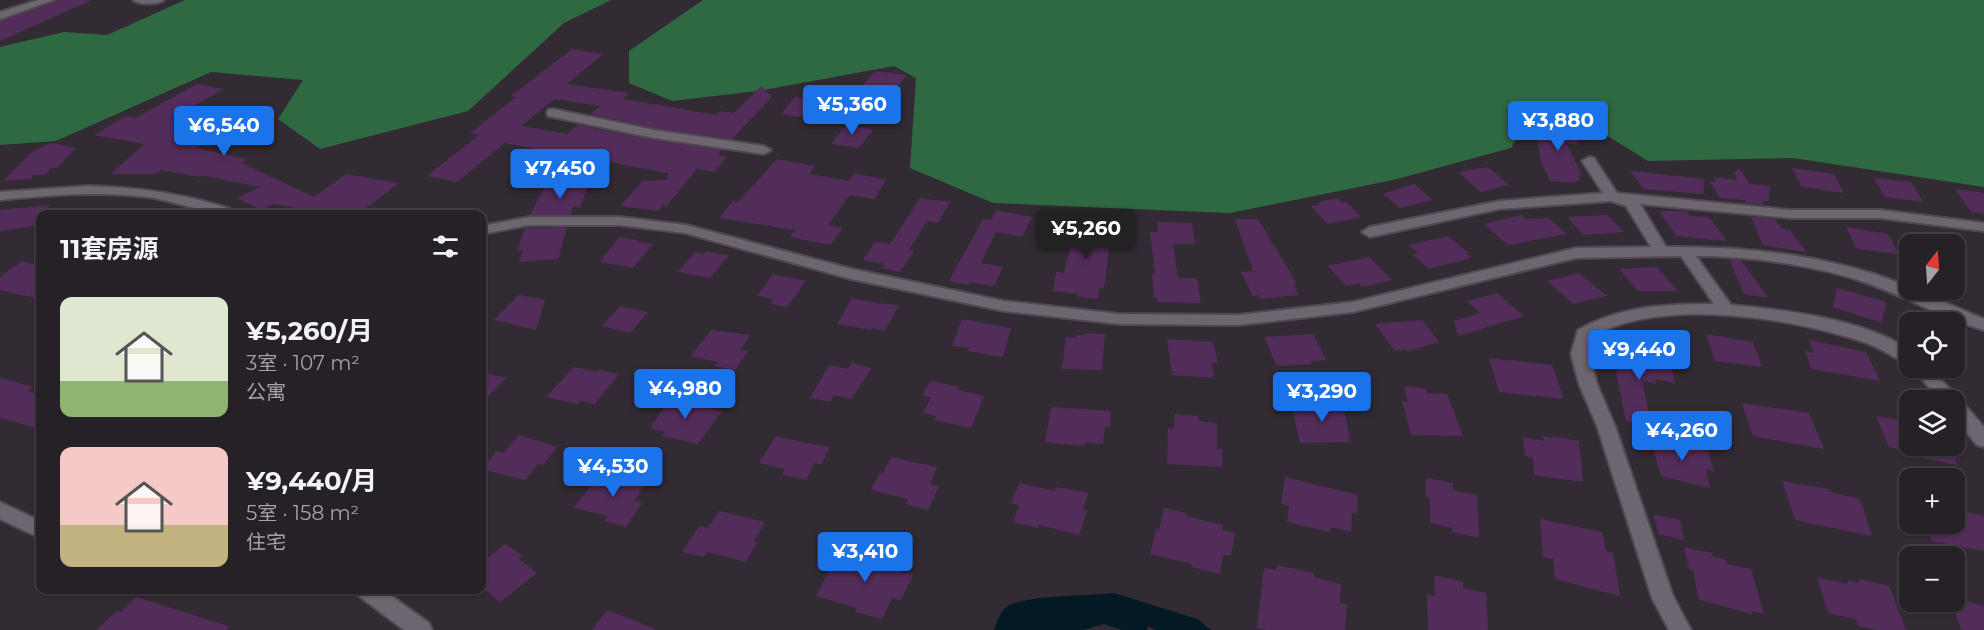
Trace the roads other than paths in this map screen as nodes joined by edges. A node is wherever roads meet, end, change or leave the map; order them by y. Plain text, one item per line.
1 (49, 0) edge
2 (138, 0) edge
3 (159, 0) edge
4 (0, 16) edge
5 (553, 113) dead end
6 (764, 150) dead end
7 (1589, 161) dead end
8 (0, 196) edge
9 (1612, 197) junction
10 (221, 210) edge
11 (1984, 227) edge
12 (486, 229) edge
13 (1370, 232) dead end
14 (1685, 251) junction
15 (1661, 252) junction
16 (1726, 310) junction
17 (1984, 325) edge
18 (1899, 352) edge
19 (1929, 378) edge
20 (1941, 390) edge
21 (1965, 417) edge
22 (1984, 440) edge
23 (0, 510) edge
24 (36, 529) edge
25 (372, 594) edge
26 (421, 630) edge
27 (1680, 630) edge

1 - 4 street
2 - 3 street
5 - 6 street
7 - 9 street
8 - 10 street
9 - 11 street
9 - 13 street
9 - 15 street
12 - 15 street
14 - 15 street
14 - 16 street
14 - 17 street
16 - 18 street
16 - 27 street
19 - 20 street
21 - 22 street
23 - 24 street
25 - 26 street

